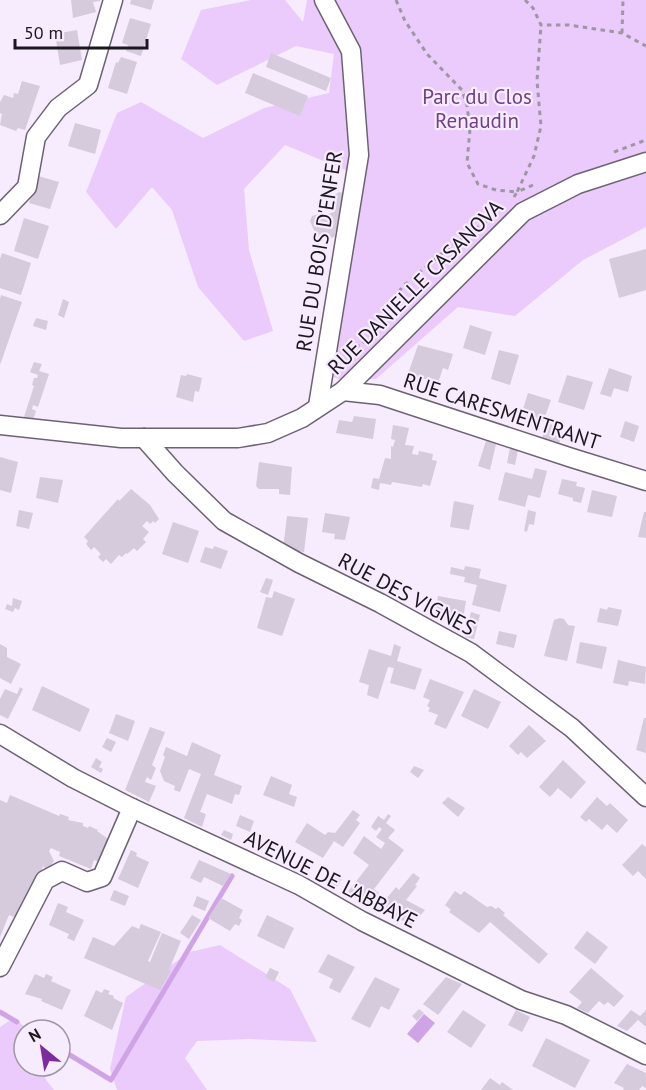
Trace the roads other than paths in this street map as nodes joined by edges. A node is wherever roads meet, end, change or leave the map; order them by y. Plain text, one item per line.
1 (113, 0) edge
2 (324, 0) edge
3 (646, 162) edge
4 (0, 215) edge
5 (343, 391) junction
6 (318, 406) junction
7 (0, 425) edge
8 (144, 438) junction
9 (646, 481) edge
10 (0, 734) edge
11 (646, 798) edge
12 (128, 806) junction
13 (107, 833) dead end
14 (0, 967) edge
15 (646, 1055) edge

1 - 4 street
2 - 6 street, RUE DU BOIS D'ENFER
3 - 5 street, RUE DANIELLE CASANOVA
5 - 6 street, RUE DANIELLE CASANOVA
5 - 9 street, RUE CARESMENTRANT
6 - 8 street, RUE DANIELLE CASANOVA
7 - 8 street, RUE DANIELLE CASANOVA
8 - 11 street, RUE DES VIGNES
10 - 12 street, AVENUE DE L'ABBAYE
12 - 13 street
12 - 14 street
12 - 15 street, AVENUE DE L'ABBAYE

